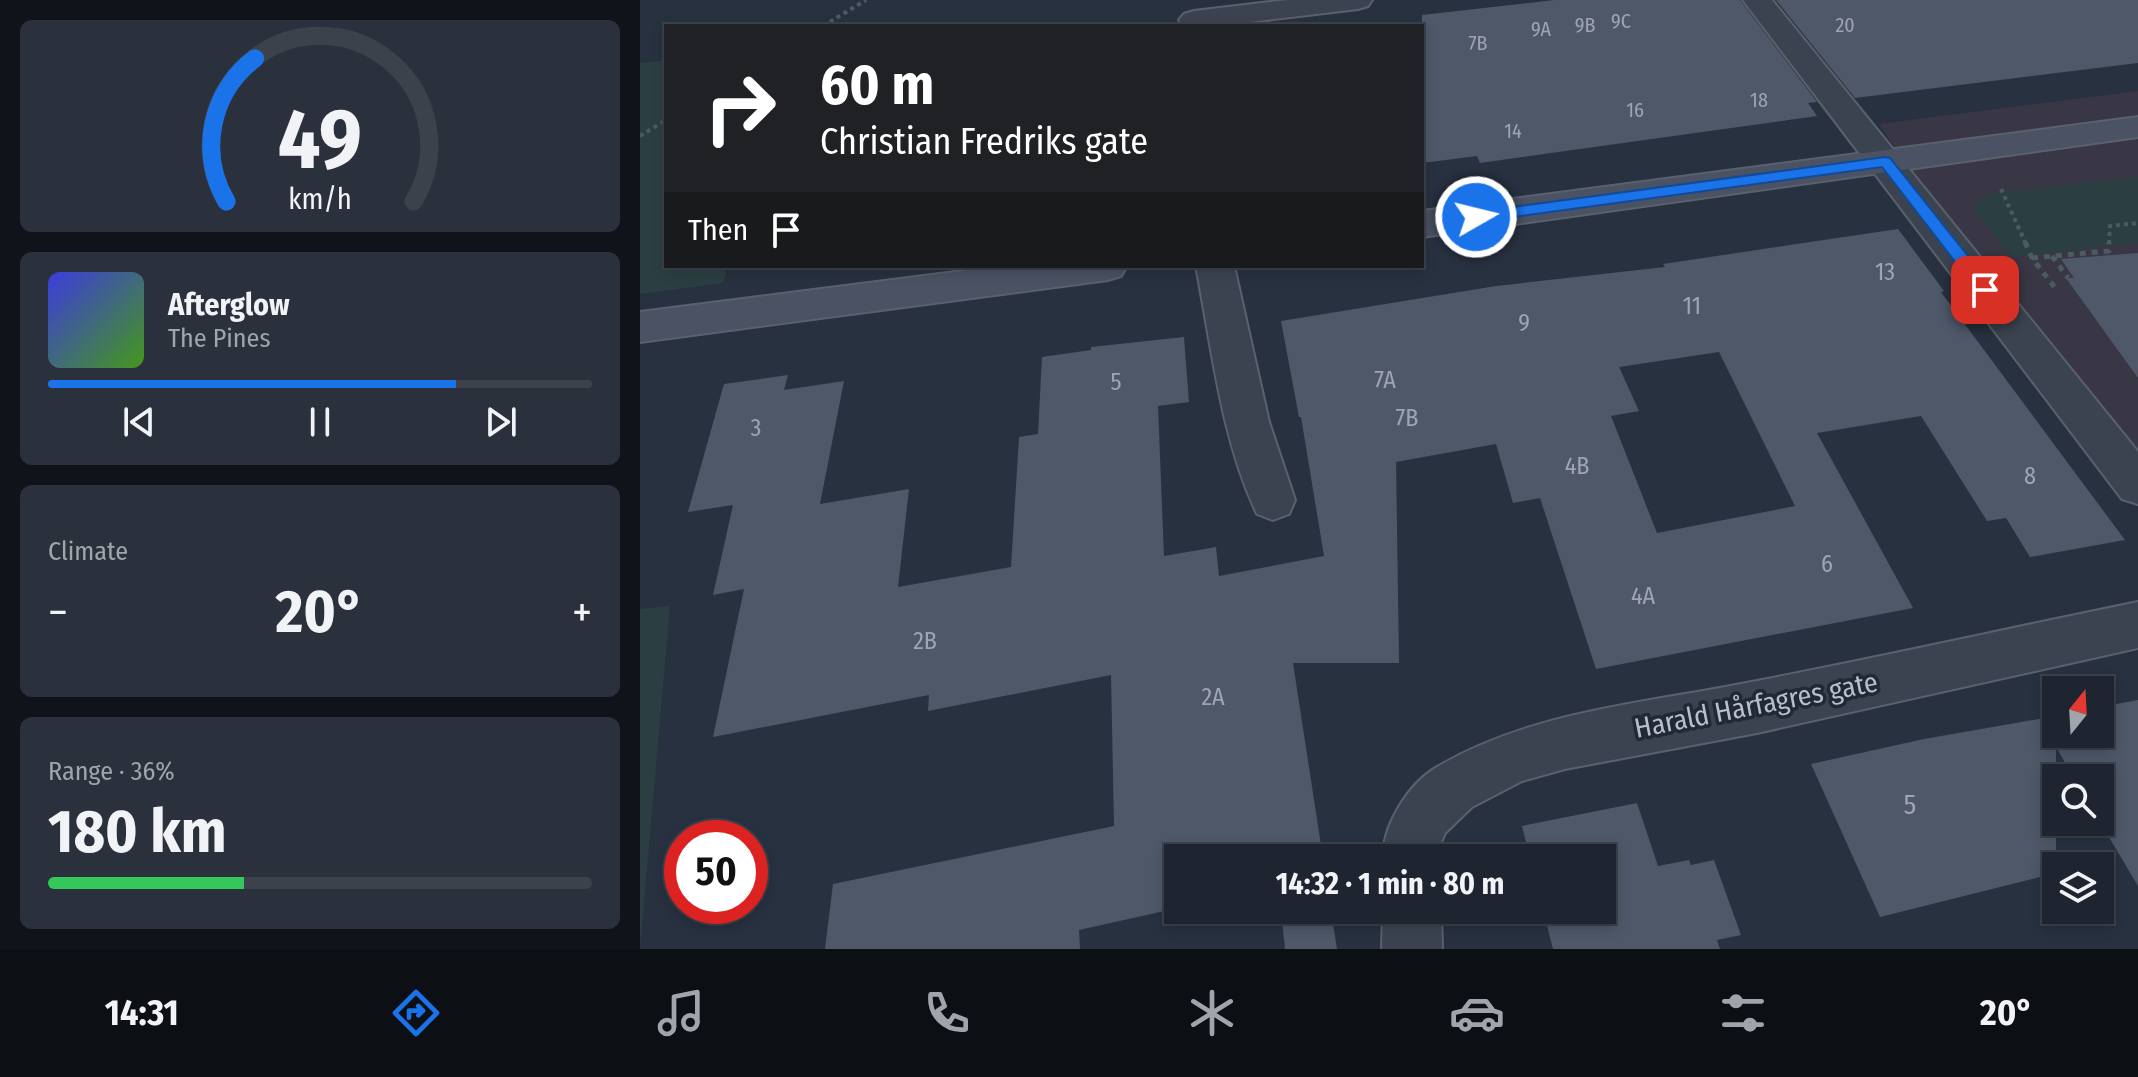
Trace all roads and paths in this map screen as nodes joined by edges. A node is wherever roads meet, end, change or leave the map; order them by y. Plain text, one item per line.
1 (866, 0) edge
2 (1358, 0) edge
3 (1757, 0) edge
4 (1193, 15) edge
5 (826, 24) edge
6 (664, 121) edge
7 (2138, 127) edge
8 (640, 136) edge
9 (1885, 162) junction
10 (1997, 182) dead end
11 (2138, 223) edge
12 (1424, 224) edge
13 (2052, 256) junction
14 (1093, 268) edge
15 (1215, 268) edge
16 (2068, 278) dead end
17 (640, 327) edge
18 (2138, 485) edge
19 (1273, 500) dead end
20 (2138, 625) edge
21 (1414, 844) edge
22 (1412, 924) edge
23 (1412, 949) edge

1 - 5 path
2 - 4 street
3 - 9 street
6 - 8 path
7 - 9 main road
9 - 12 main road
9 - 18 street
10 - 13 path
11 - 13 path
13 - 16 path
14 - 17 main road
15 - 19 street
20 - 21 street, Harald Hårfagres gate
22 - 23 street

